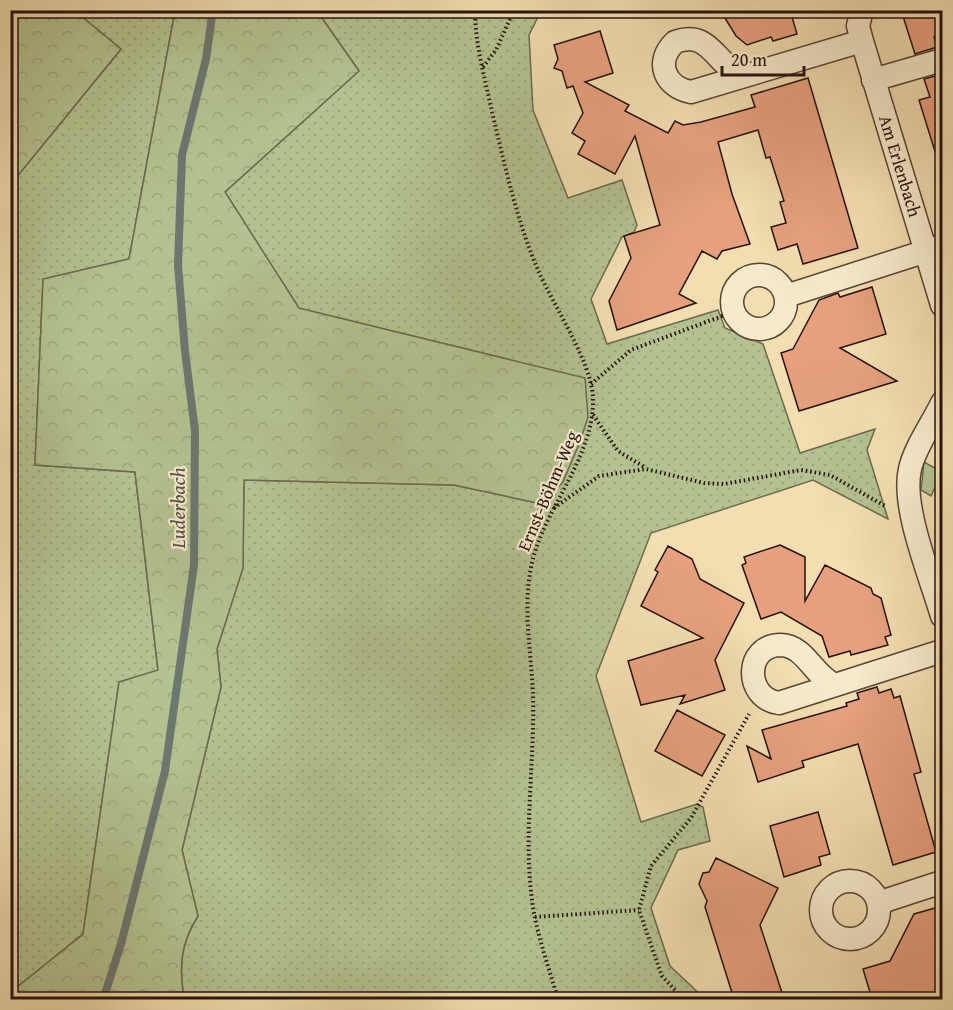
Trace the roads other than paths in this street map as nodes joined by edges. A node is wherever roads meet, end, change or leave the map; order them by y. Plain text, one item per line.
1 (862, 10) edge
2 (862, 41) junction
3 (942, 60) edge
4 (744, 76) dead end
5 (873, 80) junction
6 (934, 249) edge
7 (786, 296) junction
8 (942, 305) edge
9 (942, 403) edge
10 (942, 616) edge
11 (942, 651) edge
12 (835, 685) junction
13 (942, 882) edge
14 (878, 903) dead end

1 - 2 street, Am Erlenbach
2 - 4 street
2 - 5 street, Am Erlenbach
3 - 5 street
5 - 6 street, Am Erlenbach
6 - 7 street
6 - 8 street, Am Erlenbach
7 - 7 street
9 - 10 street
11 - 12 street
12 - 12 street
13 - 14 street

